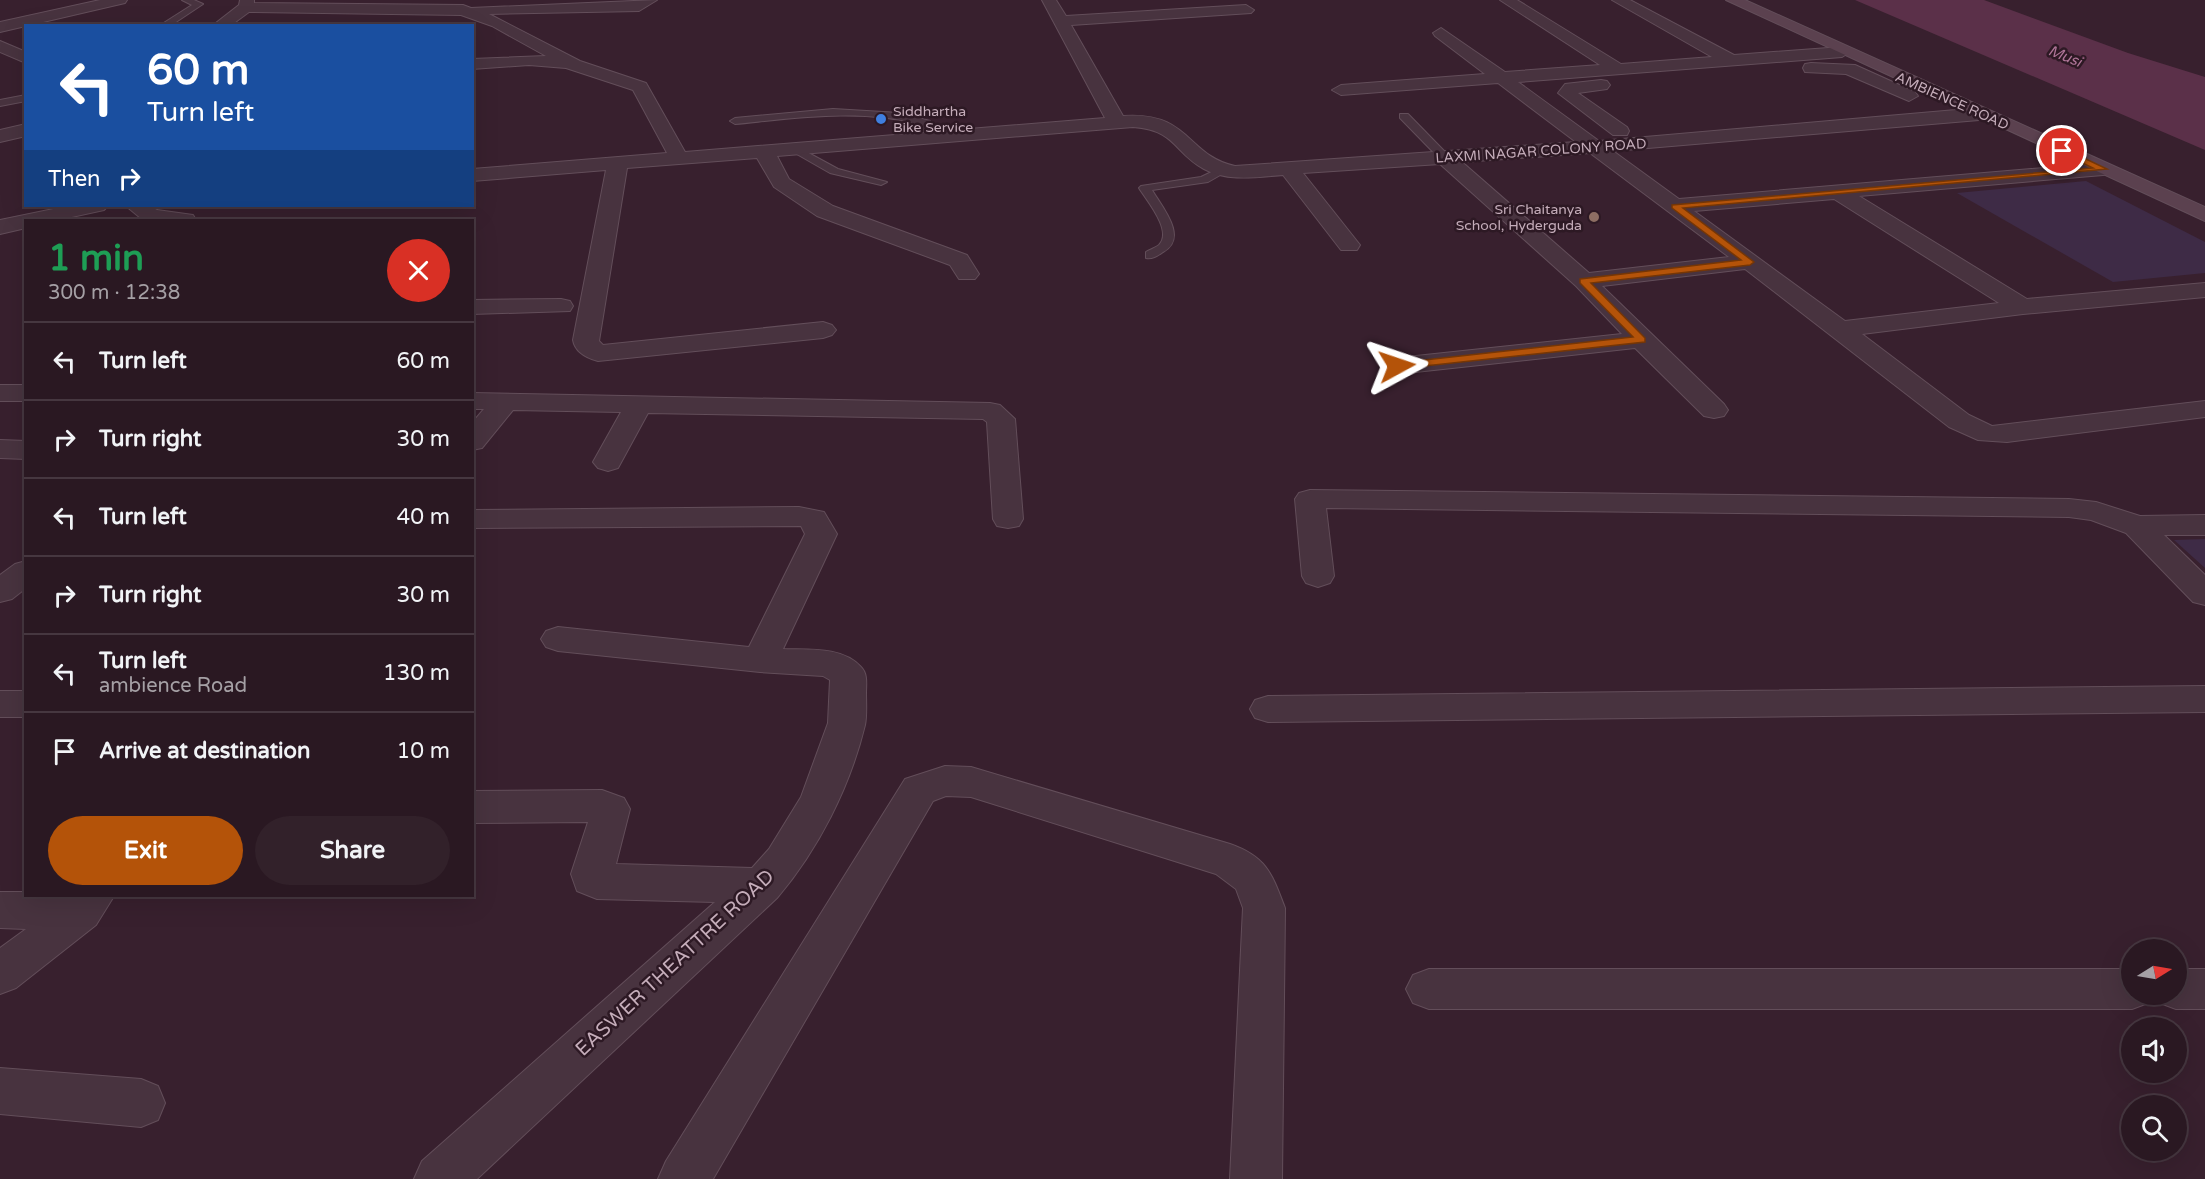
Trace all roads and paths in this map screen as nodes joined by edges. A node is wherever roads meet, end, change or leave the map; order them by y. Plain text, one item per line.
1 (120, 0) edge
2 (186, 0) edge
3 (650, 0) edge
4 (1049, 0) edge
5 (1507, 0) edge
6 (1619, 0) edge
7 (1733, 0) edge
8 (246, 3) edge
9 (1246, 9) dead end
10 (463, 10) junction
11 (1061, 21) junction
12 (166, 24) edge
13 (221, 24) edge
14 (0, 27) edge
15 (1441, 33) dead end
16 (0, 39) edge
17 (0, 46) edge
18 (1842, 52) junction
19 (24, 54) edge
20 (24, 55) edge
21 (24, 55) edge
22 (1730, 60) junction
23 (0, 64) edge
24 (474, 64) edge
25 (574, 65) junction
26 (1618, 69) junction
27 (1502, 80) junction
28 (1341, 90) dead end
29 (1567, 91) junction
30 (1524, 94) junction
31 (1909, 96) dead end
32 (24, 98) edge
33 (0, 103) edge
34 (1958, 104) junction
35 (1979, 114) junction
36 (1404, 116) dead end
37 (735, 121) dead end
38 (1118, 122) junction
39 (0, 127) edge
40 (1620, 131) junction
41 (24, 133) edge
42 (0, 135) edge
43 (931, 137) junction
44 (1586, 141) junction
45 (0, 146) edge
46 (792, 147) junction
47 (765, 149) junction
48 (676, 151) junction
49 (1445, 158) junction
50 (619, 161) junction
51 (474, 163) edge
52 (1288, 168) junction
53 (2103, 169) junction
54 (1224, 170) junction
55 (474, 175) edge
56 (881, 182) dead end
57 (1836, 191) junction
58 (92, 207) edge
59 (1675, 207) junction
60 (140, 208) edge
61 (2205, 215) edge
62 (36, 219) edge
63 (176, 219) edge
64 (24, 222) edge
65 (0, 227) edge
66 (1349, 245) dead end
67 (1150, 255) dead end
68 (1750, 262) junction
69 (967, 274) dead end
70 (1584, 281) junction
71 (2205, 290) edge
72 (561, 306) dead end
73 (474, 307) edge
74 (2023, 307) junction
75 (1840, 329) junction
76 (823, 330) dead end
77 (1641, 340) junction
78 (1397, 366) dead end
79 (0, 393) edge
80 (24, 393) edge
81 (474, 401) edge
82 (506, 401) junction
83 (639, 404) junction
84 (2205, 409) edge
85 (1713, 410) dead end
86 (474, 439) edge
87 (0, 449) edge
88 (24, 450) edge
89 (608, 462) dead end
90 (474, 519) edge
91 (1008, 519) dead end
92 (2205, 525) edge
93 (2137, 526) junction
94 (24, 573) edge
95 (1318, 576) dead end
96 (0, 591) edge
97 (2205, 594) edge
98 (558, 639) dead end
99 (760, 660) junction
100 (2205, 699) edge
101 (0, 704) edge
102 (24, 704) edge
103 (1268, 709) dead end
104 (474, 807) edge
105 (762, 886) junction
106 (87, 904) edge
107 (0, 910) edge
108 (0, 974) edge
109 (1429, 989) dead end
110 (2121, 989) edge
111 (2187, 989) edge
112 (2205, 989) edge
113 (0, 1091) edge
114 (141, 1103) dead end
115 (440, 1179) edge
116 (684, 1179) edge
117 (1256, 1179) edge

1 - 14 street
2 - 12 lane
3 - 10 street
4 - 11 street
5 - 26 street
6 - 22 street
7 - 18 street, AMBIENCE ROAD
8 - 10 street
8 - 13 street
9 - 11 street
10 - 25 street
11 - 38 street
15 - 27 street
16 - 19 street
17 - 20 street
18 - 22 street
18 - 34 street, AMBIENCE ROAD
21 - 23 street
22 - 26 street
24 - 25 street
25 - 48 street
26 - 27 street
27 - 28 street
27 - 30 street
29 - 30 street
29 - 31 street
29 - 40 street
30 - 44 street
32 - 33 lane
34 - 35 street, AMBIENCE ROAD
34 - 40 street
35 - 44 street, LAXMI NAGAR COLONY ROAD
35 - 53 street, AMBIENCE ROAD
36 - 49 lane
37 - 43 lane
38 - 43 street
38 - 54 street
39 - 41 street
40 - 44 street
41 - 42 street
41 - 45 street
43 - 46 street
44 - 49 street, LAXMI NAGAR COLONY ROAD
44 - 59 street
46 - 47 street
46 - 56 lane
47 - 48 street
47 - 69 street
48 - 50 street
48 - 51 street
49 - 52 street, LAXMI NAGAR COLONY ROAD
49 - 70 street
50 - 55 street
50 - 76 street
52 - 54 street, LAXMI NAGAR COLONY ROAD
52 - 66 street
53 - 57 street
53 - 61 street, AMBIENCE ROAD
54 - 67 lane
57 - 59 street
57 - 74 street
58 - 62 street
59 - 68 street
60 - 63 street
64 - 65 street
68 - 70 street
68 - 75 street
70 - 77 street
71 - 74 street
72 - 73 street
74 - 75 street
75 - 84 street
77 - 78 street
77 - 85 street
79 - 80 street
81 - 82 street
82 - 83 street
82 - 86 street
83 - 89 street
83 - 91 street
87 - 88 street
90 - 99 street
92 - 93 street
93 - 95 street
93 - 97 street
94 - 96 street
98 - 99 street, EASWER THEATTRE ROAD
99 - 105 street, EASWER THEATTRE ROAD
100 - 103 street
101 - 102 street
104 - 105 street
105 - 115 street, EASWER THEATTRE ROAD
106 - 107 street
106 - 108 street
109 - 110 street
111 - 112 street
113 - 114 street
116 - 117 street

